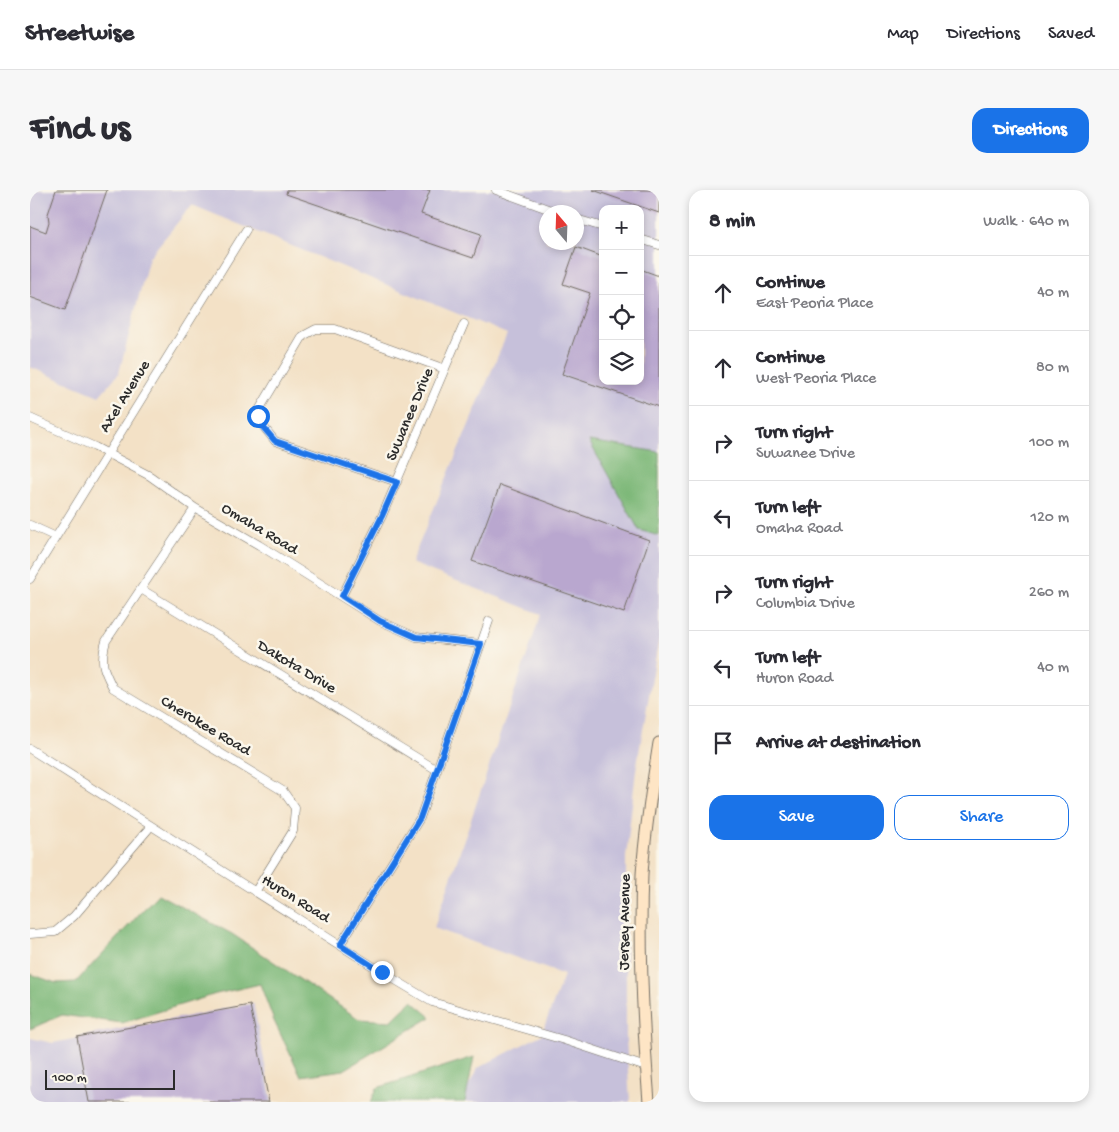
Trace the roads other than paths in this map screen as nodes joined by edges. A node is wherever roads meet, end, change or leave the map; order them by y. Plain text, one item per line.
1 (496, 190) edge
2 (539, 206) edge
3 (584, 221) edge
4 (599, 226) edge
5 (246, 230) dead end
6 (644, 240) edge
7 (659, 245) edge
8 (464, 324) dead end
9 (445, 368) junction
10 (30, 418) edge
11 (108, 454) junction
12 (397, 482) junction
13 (195, 508) junction
14 (30, 525) edge
15 (56, 537) junction
16 (30, 579) edge
17 (141, 589) junction
18 (342, 596) junction
19 (489, 621) dead end
20 (481, 644) junction
21 (659, 743) edge
22 (30, 749) edge
23 (437, 770) junction
24 (151, 826) junction
25 (255, 892) junction
26 (30, 934) edge
27 (340, 945) junction
28 (646, 1067) junction
29 (648, 1102) edge

1 - 2 street
3 - 4 street
5 - 11 street, Axel Avenue
6 - 7 street
8 - 9 street, Suwanee Drive
9 - 12 street, Suwanee Drive
9 - 12 street
10 - 11 street, Omaha Road
11 - 13 street, Omaha Road
11 - 15 street, Axel Avenue
12 - 18 street, Suwanee Drive
13 - 17 street
13 - 18 street, Omaha Road
14 - 15 street
15 - 16 street, Axel Avenue
17 - 23 street, Dakota Drive
17 - 25 street, Cherokee Road
18 - 20 street, Omaha Road
19 - 20 street
20 - 23 street
21 - 28 main road, Jersey Avenue
22 - 24 street, Huron Road
23 - 27 street
24 - 25 street, Huron Road
24 - 26 street
25 - 27 street, Huron Road
27 - 28 street, Huron Road
28 - 29 main road, Jersey Avenue

